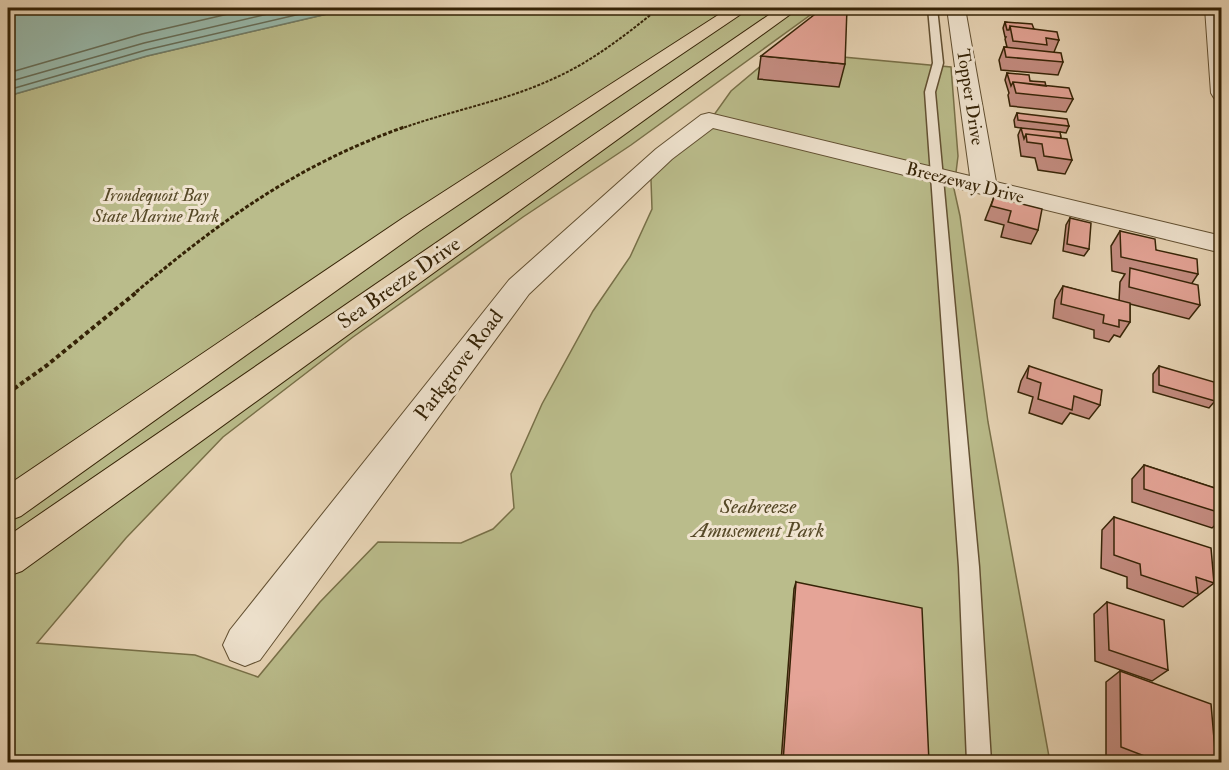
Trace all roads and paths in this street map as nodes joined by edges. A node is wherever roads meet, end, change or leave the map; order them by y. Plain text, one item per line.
1 (659, 8) edge
2 (741, 8) edge
3 (790, 8) edge
4 (932, 8) edge
5 (956, 8) edge
6 (1215, 8) edge
7 (1221, 93) edge
8 (709, 120) joint
9 (938, 177) junction
10 (984, 188) junction
11 (1221, 245) edge
12 (8, 393) edge
13 (8, 505) edge
14 (8, 558) edge
15 (245, 645) dead end
16 (979, 762) edge

1 - 12 path
2 - 13 main road, Sea Breeze Drive
3 - 14 main road, Sea Breeze Drive
4 - 9 lane
5 - 10 street, Topper Drive
6 - 7 street
8 - 9 street, Breezeway Drive
8 - 15 street, Parkgrove Road
9 - 10 street, Breezeway Drive
9 - 16 lane
10 - 11 street, Breezeway Drive

